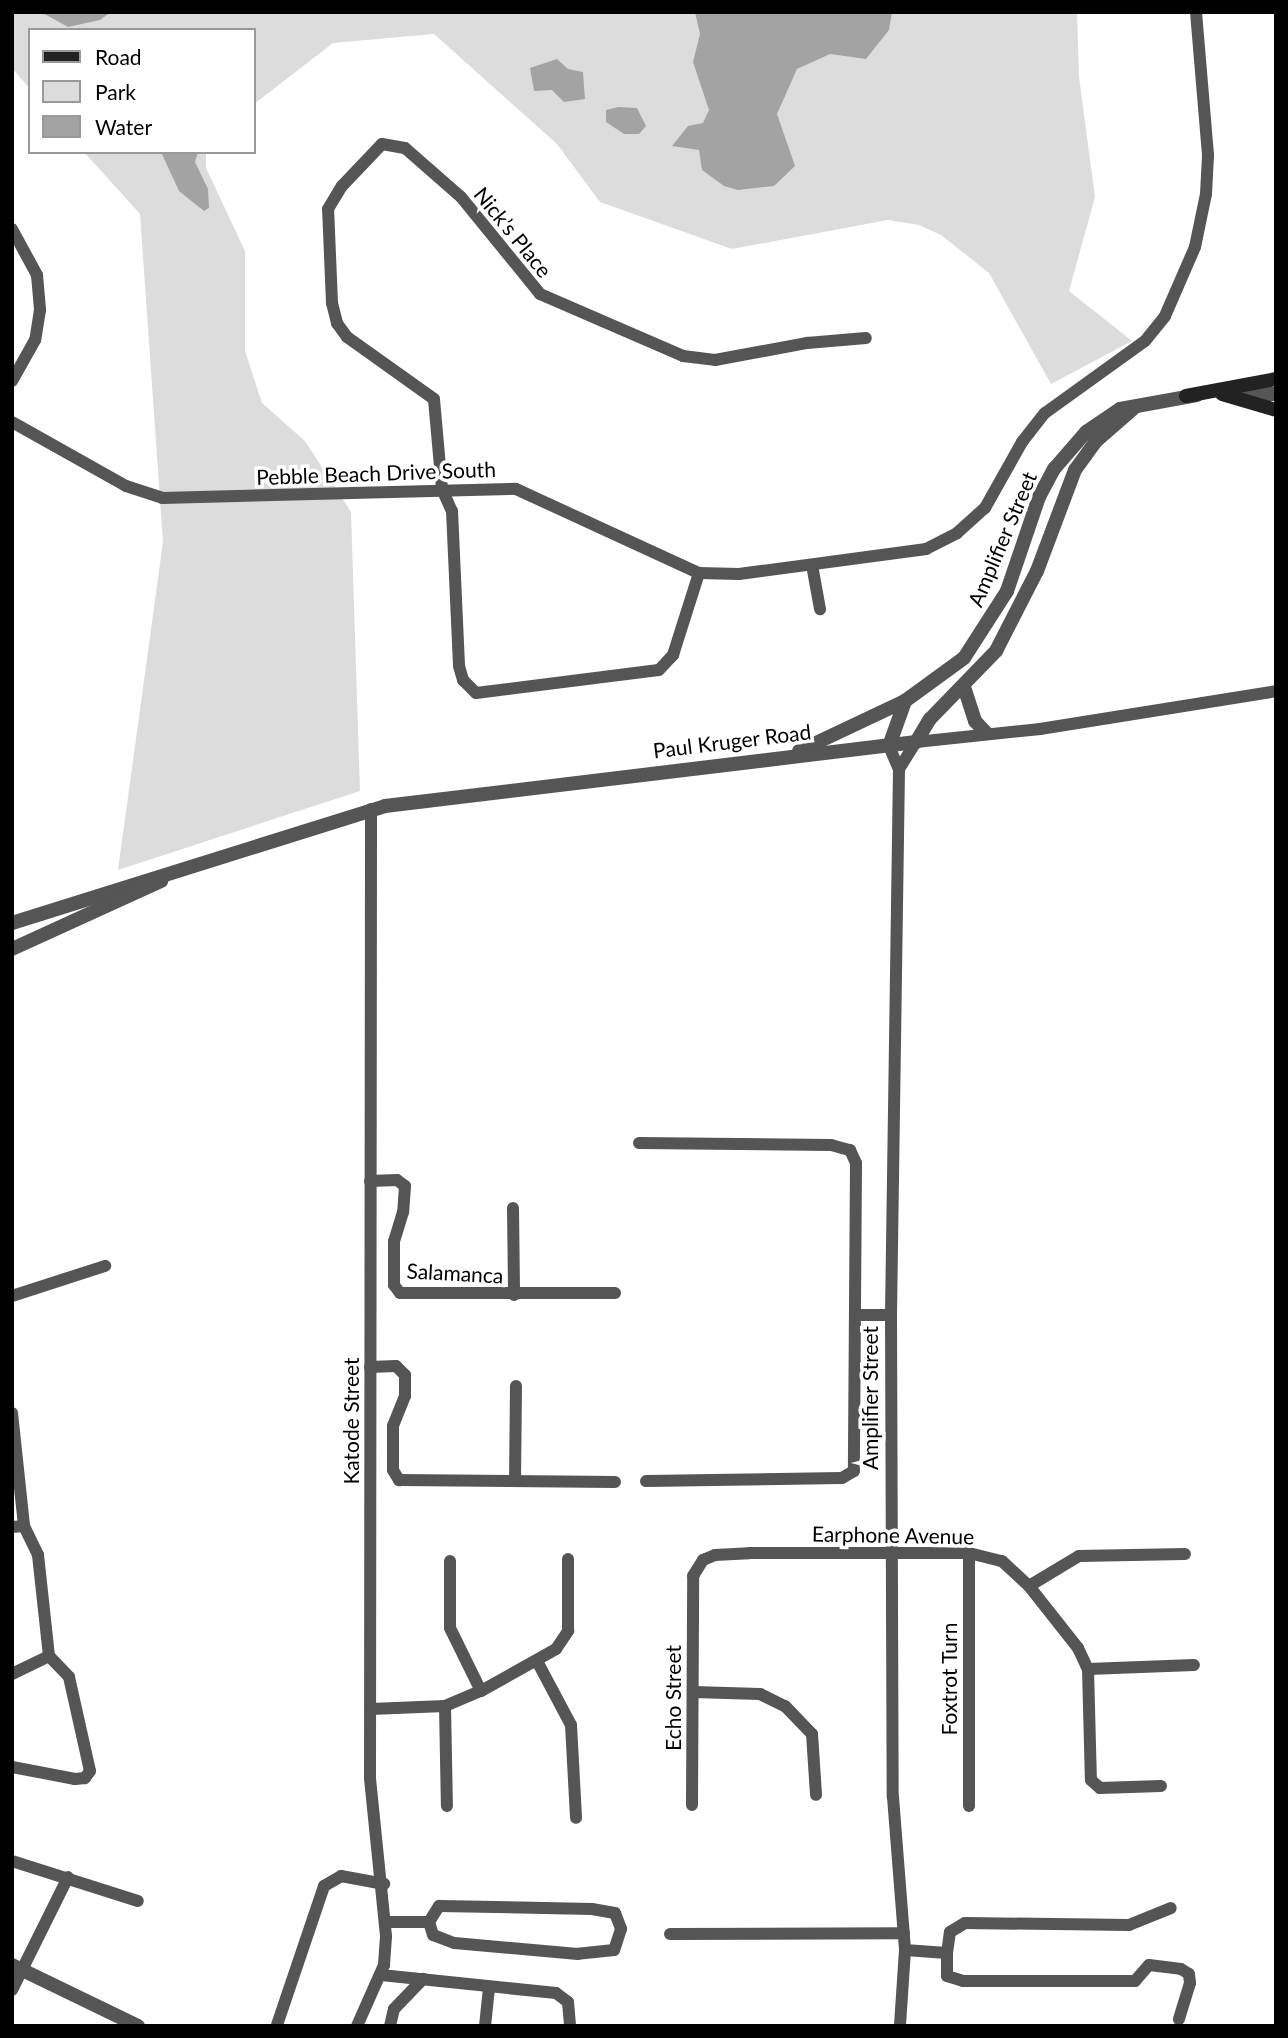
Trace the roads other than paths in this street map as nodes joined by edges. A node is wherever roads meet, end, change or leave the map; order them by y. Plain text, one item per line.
1 (1196, 12) edge
2 (12, 229) edge
3 (866, 338) dead end
4 (1276, 379) edge
5 (12, 381) edge
6 (1222, 394) junction
7 (1276, 394) edge
8 (1186, 396) junction
9 (1134, 408) junction
10 (1276, 410) edge
11 (12, 422) edge
12 (442, 489) junction
13 (812, 565) junction
14 (699, 573) junction
15 (820, 609) dead end
16 (964, 687) junction
17 (1276, 691) edge
18 (905, 701) junction
19 (986, 733) junction
20 (916, 742) junction
21 (889, 746) junction
22 (794, 754) junction
23 (899, 769) junction
24 (371, 809) junction
25 (199, 861) junction
26 (12, 923) edge
27 (12, 949) edge
28 (639, 1143) dead end
29 (370, 1181) junction
30 (513, 1208) dead end
31 (105, 1266) dead end
32 (615, 1293) dead end
33 (514, 1295) junction
34 (12, 1296) edge
35 (856, 1315) junction
36 (891, 1315) junction
37 (370, 1367) junction
38 (516, 1385) dead end
39 (12, 1413) edge
40 (515, 1481) junction
41 (646, 1481) dead end
42 (615, 1482) dead end
43 (18, 1526) edge
44 (892, 1553) junction
45 (969, 1553) junction
46 (1185, 1554) dead end
47 (568, 1559) dead end
48 (450, 1561) dead end
49 (1029, 1586) junction
50 (692, 1591) joint
51 (49, 1656) junction
52 (537, 1661) junction
53 (1194, 1665) dead end
54 (1088, 1669) junction
55 (12, 1674) edge
56 (481, 1691) junction
57 (693, 1692) junction
58 (445, 1706) junction
59 (371, 1709) junction
60 (12, 1767) edge
61 (1161, 1786) dead end
62 (816, 1795) dead end
63 (692, 1805) dead end
64 (447, 1806) dead end
65 (969, 1806) dead end
66 (576, 1818) dead end
67 (12, 1861) edge
68 (68, 1877) junction
69 (384, 1884) junction
70 (138, 1901) dead end
71 (1171, 1908) dead end
72 (386, 1922) junction
73 (429, 1922) junction
74 (904, 1933) junction
75 (670, 1934) dead end
76 (905, 1950) junction
77 (947, 1954) junction
78 (17, 1967) edge
79 (381, 1975) junction
80 (423, 1979) junction
81 (489, 1987) junction
82 (12, 1990) edge
83 (1179, 2019) dead end
84 (277, 2025) edge
85 (138, 2026) edge
86 (357, 2026) edge
87 (390, 2026) edge
88 (485, 2026) edge
89 (570, 2026) edge
90 (900, 2026) edge

1 - 13 street, Pebble Beach Drive South
2 - 5 street
3 - 12 street, Nick’s Place
4 - 8 main road
6 - 7 street, Amplifier Street
6 - 8 street, Amplifier Street
6 - 10 main road
8 - 9 street, Amplifier Street
9 - 16 street, Amplifier Street
9 - 18 street, Amplifier Street
11 - 12 street, Pebble Beach Drive South
12 - 14 street, Pebble Beach Drive South
12 - 14 street
13 - 14 street, Pebble Beach Drive South
13 - 15 street
16 - 19 street
16 - 20 street, Amplifier Street
17 - 19 street, Paul Kruger Road
18 - 21 street
18 - 22 street, Amplifier Street
19 - 20 street, Paul Kruger Road
20 - 21 street, Paul Kruger Road
20 - 23 street, Amplifier Street
21 - 22 street, Paul Kruger Road
21 - 23 street, Amplifier Street
22 - 24 street, Paul Kruger Road
23 - 36 street, Amplifier Street
24 - 25 street, Paul Kruger Road
24 - 29 street, Katode Street
25 - 26 street, Paul Kruger Road
25 - 27 street, Paul Kruger Road
28 - 35 street
29 - 33 street, Salamanca
29 - 37 street, Katode Street
30 - 33 street
31 - 34 street
32 - 33 street, Salamanca
35 - 36 street
35 - 41 street
36 - 44 street, Amplifier Street
37 - 40 street
37 - 59 street, Katode Street
38 - 40 street
39 - 43 street
40 - 42 street
43 - 51 street
44 - 45 street, Earphone Avenue
44 - 50 street, Earphone Avenue
44 - 74 street, Amplifier Street
45 - 49 street, Earphone Avenue
45 - 65 street, Foxtrot Turn
46 - 49 street
47 - 52 street
48 - 56 street
49 - 54 street, Earphone Avenue
50 - 57 street, Echo Street
51 - 55 street
51 - 60 street
52 - 56 street
52 - 66 street
53 - 54 street
54 - 61 street, Earphone Avenue
56 - 58 street
57 - 62 street
57 - 63 street, Echo Street
58 - 59 street
58 - 64 street
59 - 69 street, Katode Street
67 - 68 street
68 - 70 street
68 - 78 street
69 - 72 street, Katode Street
69 - 84 street
71 - 77 street
72 - 73 street
72 - 79 street, Katode Street
73 - 73 street
74 - 75 street
74 - 76 street, Amplifier Street
76 - 77 street
76 - 90 street, Amplifier Street
77 - 83 street
78 - 82 street
78 - 85 street
79 - 80 street
79 - 86 street, Katode Street
80 - 81 street
80 - 87 street
81 - 88 street
81 - 89 street

